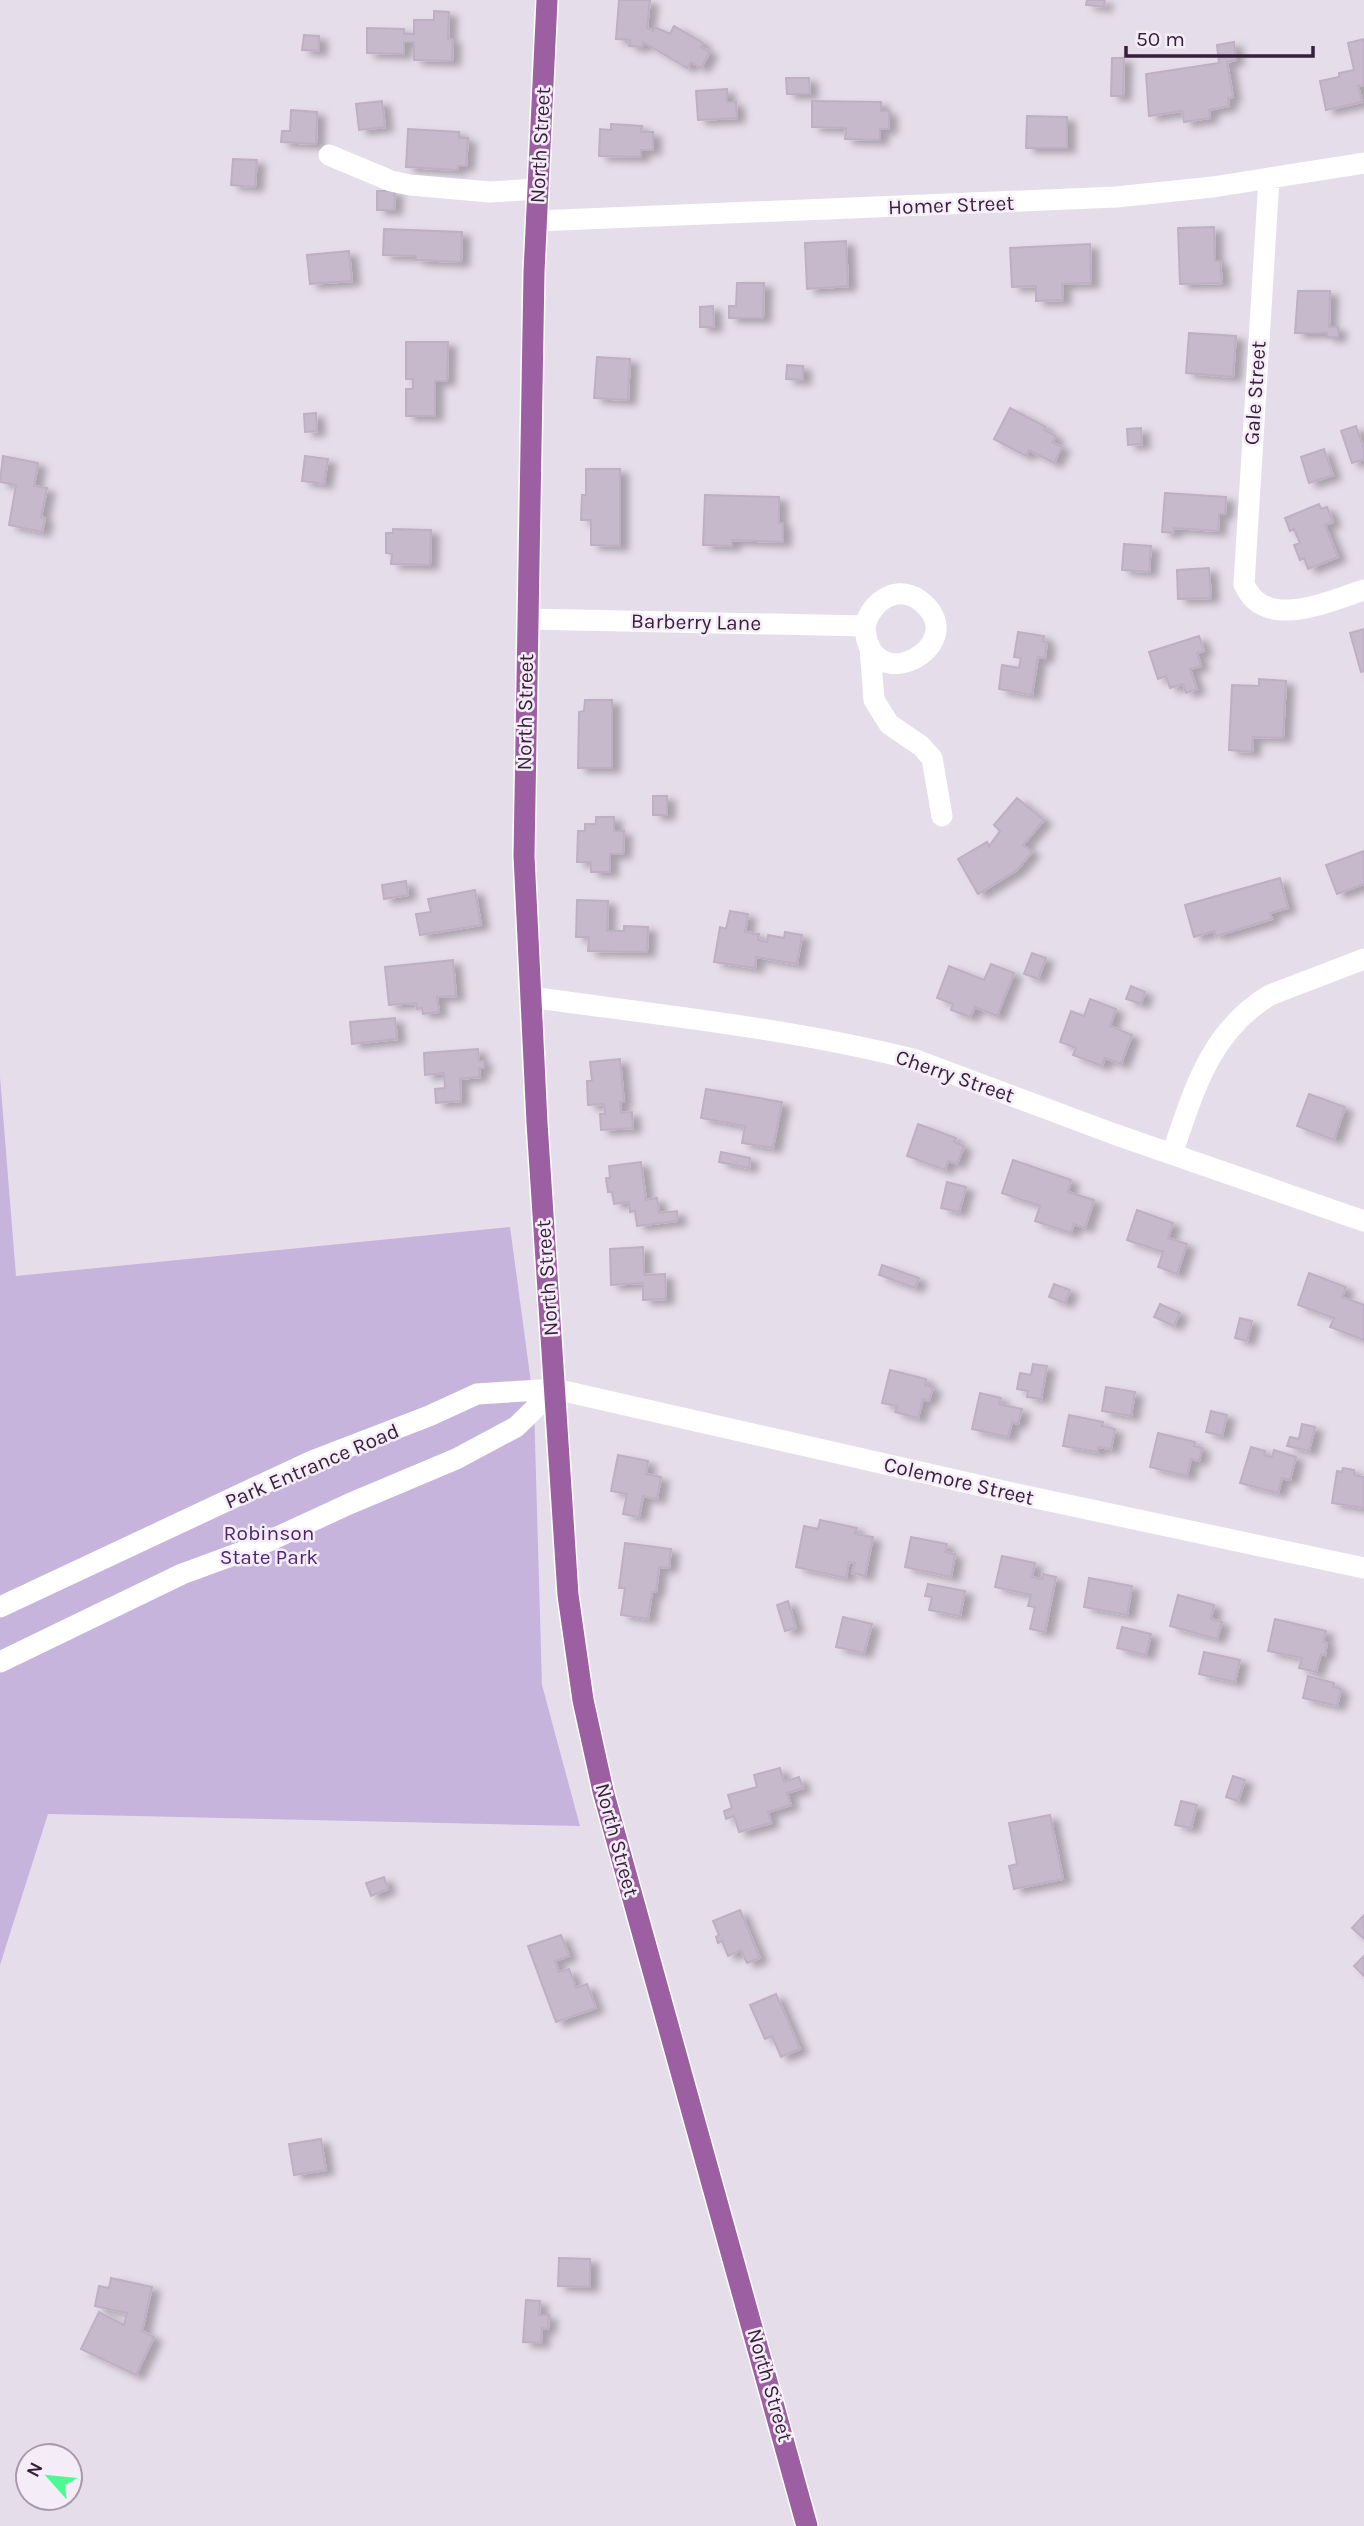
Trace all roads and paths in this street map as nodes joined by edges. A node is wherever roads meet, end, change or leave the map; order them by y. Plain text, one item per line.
1 (547, 0) edge
2 (330, 155) dead end
3 (1364, 163) edge
4 (1269, 178) junction
5 (538, 189) junction
6 (536, 221) junction
7 (1364, 590) edge
8 (527, 619) junction
9 (864, 626) junction
10 (870, 647) junction
11 (942, 816) dead end
12 (1364, 959) edge
13 (530, 997) junction
14 (1172, 1154) junction
15 (1364, 1222) edge
16 (555, 1389) junction
17 (1364, 1568) edge
18 (0, 1607) edge
19 (0, 1662) edge
20 (807, 2526) edge

1 - 5 main road, North Street
2 - 5 street
3 - 4 street, Homer Street
4 - 6 street, Homer Street
4 - 7 street, Gale Street
5 - 6 main road, North Street
6 - 8 main road, North Street
8 - 9 street, Barberry Lane
8 - 13 main road, North Street
9 - 10 street
9 - 10 street
10 - 11 street
12 - 14 street
13 - 14 street, Cherry Street
13 - 16 main road, North Street
14 - 15 street, Cherry Street
16 - 17 street, Colemore Street
16 - 18 street, Park Entrance Road
16 - 19 street
16 - 20 main road, North Street

